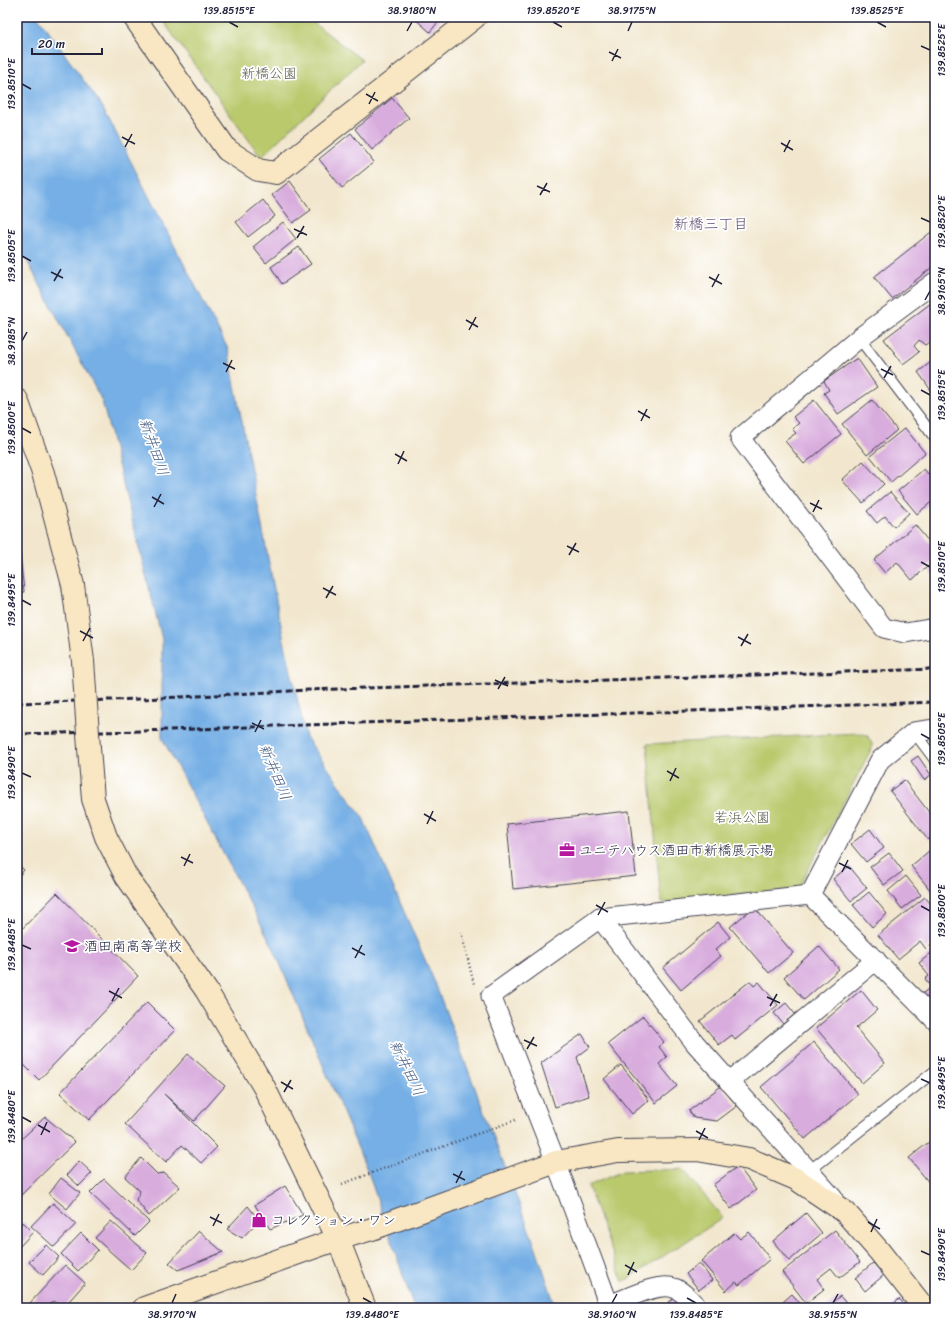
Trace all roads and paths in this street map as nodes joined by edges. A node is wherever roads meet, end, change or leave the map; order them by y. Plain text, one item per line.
1 (134, 17) edge
2 (475, 17) edge
3 (935, 282) edge
4 (859, 338) junction
5 (17, 400) edge
6 (935, 438) edge
7 (935, 628) edge
8 (935, 729) edge
9 (914, 732) junction
10 (935, 760) edge
11 (810, 894) junction
12 (600, 918) junction
13 (876, 960) junction
14 (935, 1020) edge
15 (935, 1071) edge
16 (729, 1082) junction
17 (522, 1118) dead end
18 (556, 1162) junction
19 (809, 1171) junction
20 (342, 1184) dead end
21 (845, 1212) junction
22 (338, 1239) junction
23 (610, 1307) edge
24 (144, 1308) edge
25 (365, 1308) edge
26 (698, 1308) edge
27 (924, 1308) edge

1 - 2 street
3 - 4 street
4 - 6 lane
4 - 7 street
5 - 22 street, bridge
8 - 9 street
9 - 10 lane
9 - 11 street
11 - 12 street
11 - 13 street
12 - 16 street
12 - 18 street
13 - 14 street
13 - 16 street
15 - 19 lane
16 - 19 street
17 - 20 path
18 - 21 street
18 - 22 street
18 - 23 street
19 - 21 street
21 - 27 street
22 - 24 street
22 - 25 street
23 - 26 street

